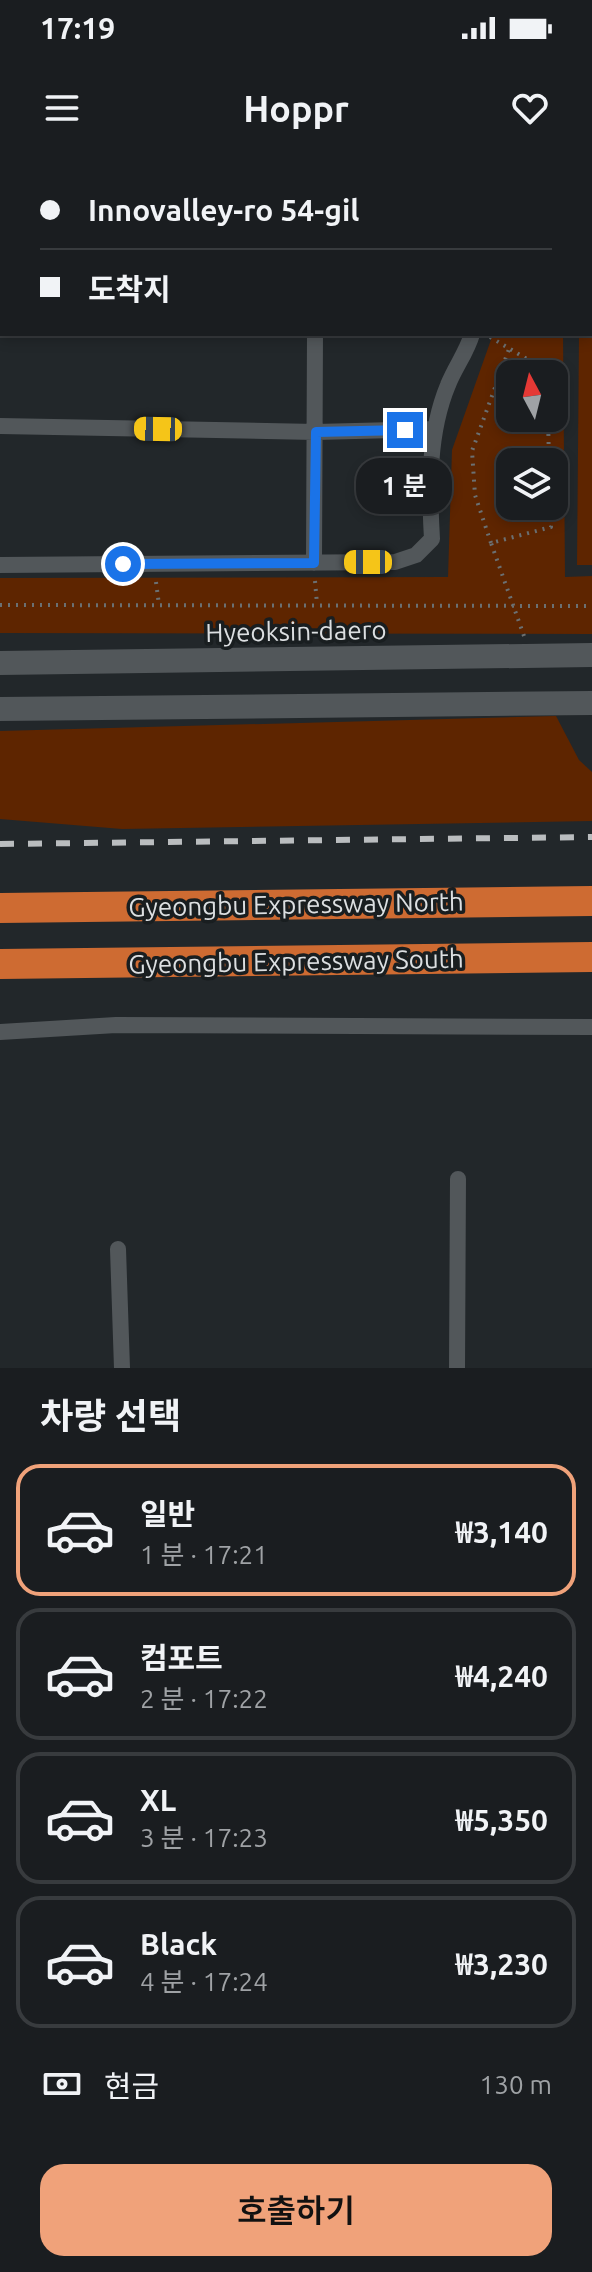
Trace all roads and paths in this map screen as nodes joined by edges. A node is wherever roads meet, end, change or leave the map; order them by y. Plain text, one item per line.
1 (315, 336) edge
2 (472, 336) edge
3 (488, 336) edge
4 (509, 349) junction
5 (528, 360) edge
6 (0, 426) edge
7 (434, 429) junction
8 (316, 432) junction
9 (551, 520) edge
10 (491, 543) junction
11 (314, 563) junction
12 (0, 565) edge
13 (0, 605) edge
14 (317, 605) junction
15 (513, 605) junction
16 (592, 606) edge
17 (592, 655) edge
18 (530, 656) junction
19 (0, 663) edge
20 (592, 703) edge
21 (0, 709) edge
22 (592, 901) edge
23 (0, 908) edge
24 (592, 957) edge
25 (0, 964) edge
26 (592, 1027) edge
27 (0, 1032) edge
28 (458, 1179) dead end
29 (118, 1249) dead end
30 (122, 1368) edge
31 (457, 1368) edge

1 - 8 street
2 - 7 street
3 - 4 path
4 - 5 path
4 - 10 path
6 - 8 street
7 - 8 street
7 - 11 street
8 - 11 street
9 - 10 path
10 - 15 path
11 - 12 street
11 - 14 path
13 - 14 path
14 - 15 path
15 - 16 path
15 - 18 path
17 - 18 main road, Hyeoksin-daero
18 - 19 main road, Hyeoksin-daero
20 - 21 main road
22 - 23 highway, Gyeongbu Expressway North
24 - 25 highway, Gyeongbu Expressway South
26 - 27 street
28 - 31 street
29 - 30 street

